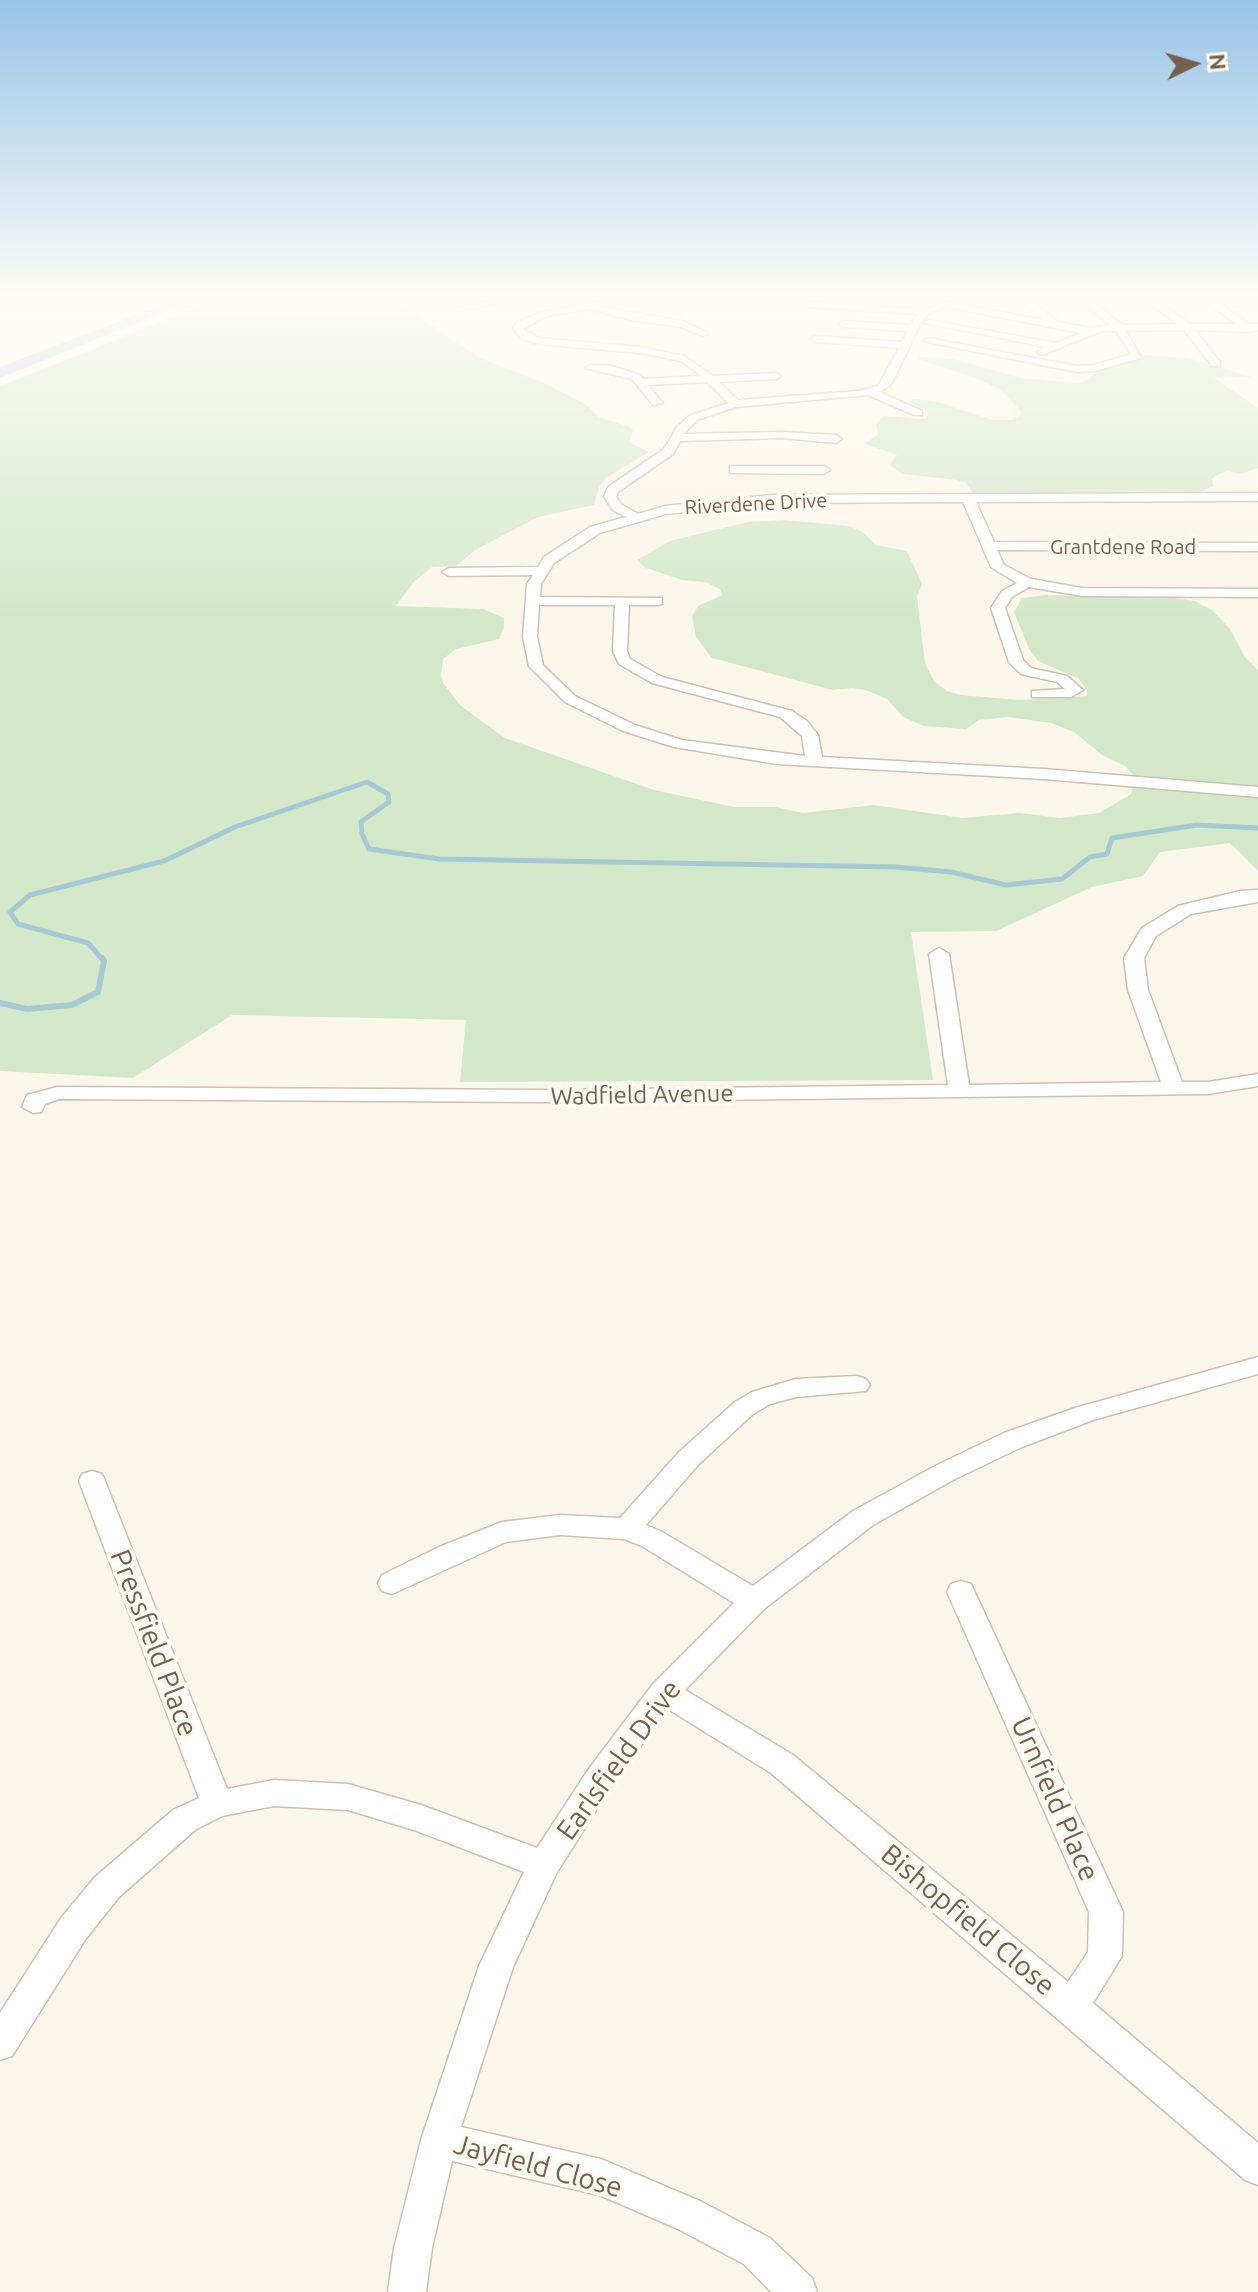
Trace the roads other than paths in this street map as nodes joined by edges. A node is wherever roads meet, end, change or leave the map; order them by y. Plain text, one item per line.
1 (747, 403) edge
2 (896, 403) edge
3 (735, 404) joint
4 (918, 413) dead end
5 (675, 438) junction
6 (836, 439) dead end
7 (734, 470) dead end
8 (1258, 497) edge
9 (968, 498) junction
10 (819, 499) junction
11 (635, 517) junction
12 (988, 546) junction
13 (1258, 547) edge
14 (540, 571) junction
15 (449, 572) dead end
16 (1027, 583) junction
17 (1258, 593) edge
18 (533, 601) junction
19 (657, 601) dead end
20 (622, 602) junction
21 (1037, 694) dead end
22 (814, 760) junction
23 (1258, 792) edge
24 (1258, 896) edge
25 (939, 954) dead end
26 (1258, 1080) edge
27 (1173, 1087) junction
28 (959, 1091) junction
29 (33, 1107) dead end
30 (1257, 1366) edge
31 (857, 1385) dead end
32 (92, 1481) dead end
33 (627, 1529) junction
34 (392, 1583) dead end
35 (961, 1592) dead end
36 (754, 1601) junction
37 (664, 1692) junction
38 (217, 1804) junction
39 (544, 1865) junction
40 (1071, 2006) junction
41 (0, 2044) edge
42 (439, 2140) junction
43 (1258, 2167) edge
44 (407, 2292) edge
45 (798, 2292) edge

1 - 3 street
2 - 4 street
3 - 5 street
5 - 6 street
5 - 11 street
7 - 10 street
8 - 9 street, Riverdene Drive
9 - 10 street, Riverdene Drive
9 - 12 street
10 - 11 street, Riverdene Drive
11 - 14 street, Riverdene Drive
12 - 13 street, Grantdene Road
12 - 16 street
14 - 15 street
14 - 18 street
16 - 17 street
16 - 21 street
18 - 20 street
18 - 22 street
19 - 20 street
20 - 22 street
22 - 23 street
24 - 27 street
25 - 28 street
26 - 27 street, Wadfield Avenue
27 - 28 street, Wadfield Avenue
28 - 29 street, Wadfield Avenue
30 - 36 street, Earlsfield Drive
31 - 33 street
32 - 38 street, Pressfield Place
33 - 34 street
33 - 36 street
35 - 40 street, Urnfield Place
36 - 37 street, Earlsfield Drive
37 - 39 street, Earlsfield Drive
37 - 40 street, Bishopfield Close
38 - 39 street
38 - 41 street
39 - 42 street, Earlsfield Drive
40 - 43 street, Bishopfield Close
42 - 44 street, Earlsfield Drive
42 - 45 street, Jayfield Close

